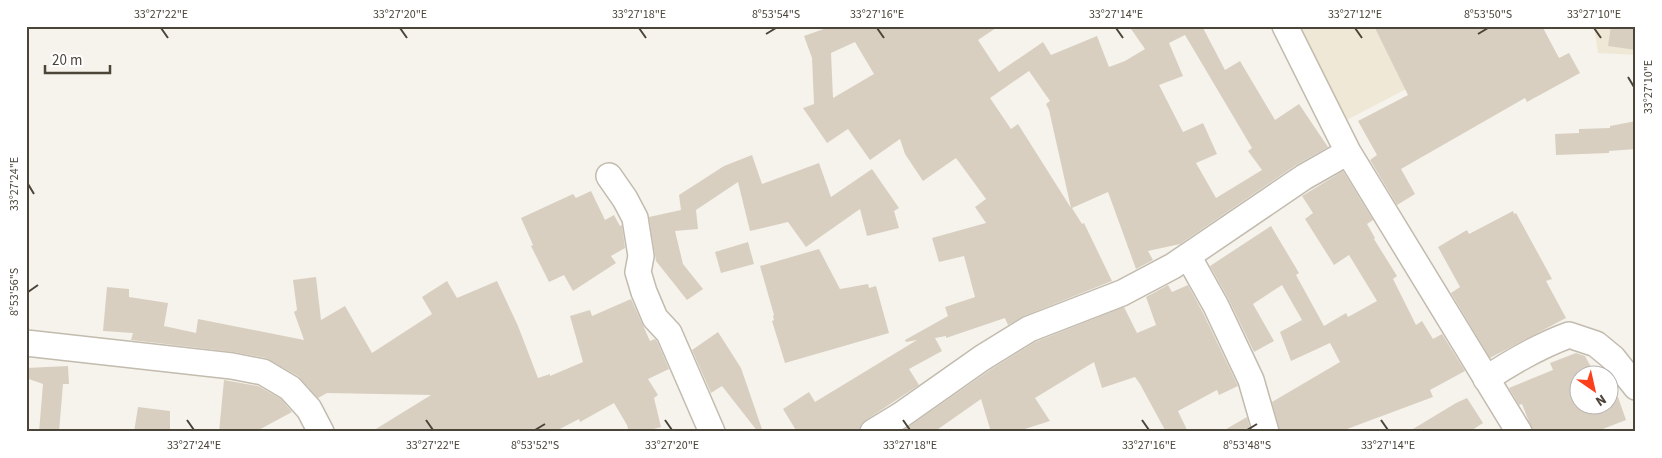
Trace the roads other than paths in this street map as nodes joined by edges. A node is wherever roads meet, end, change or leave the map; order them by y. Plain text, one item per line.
1 (1285, 26) edge
2 (1348, 152) junction
3 (609, 176) dead end
4 (1188, 256) junction
5 (26, 342) edge
6 (1486, 379) junction
7 (1636, 387) edge
8 (320, 432) edge
9 (712, 432) edge
10 (873, 432) edge
11 (1266, 432) edge
12 (1519, 432) edge

1 - 2 street
2 - 4 street
2 - 6 street
3 - 9 street
4 - 10 street
4 - 11 street
5 - 8 street
6 - 7 street
6 - 12 street

